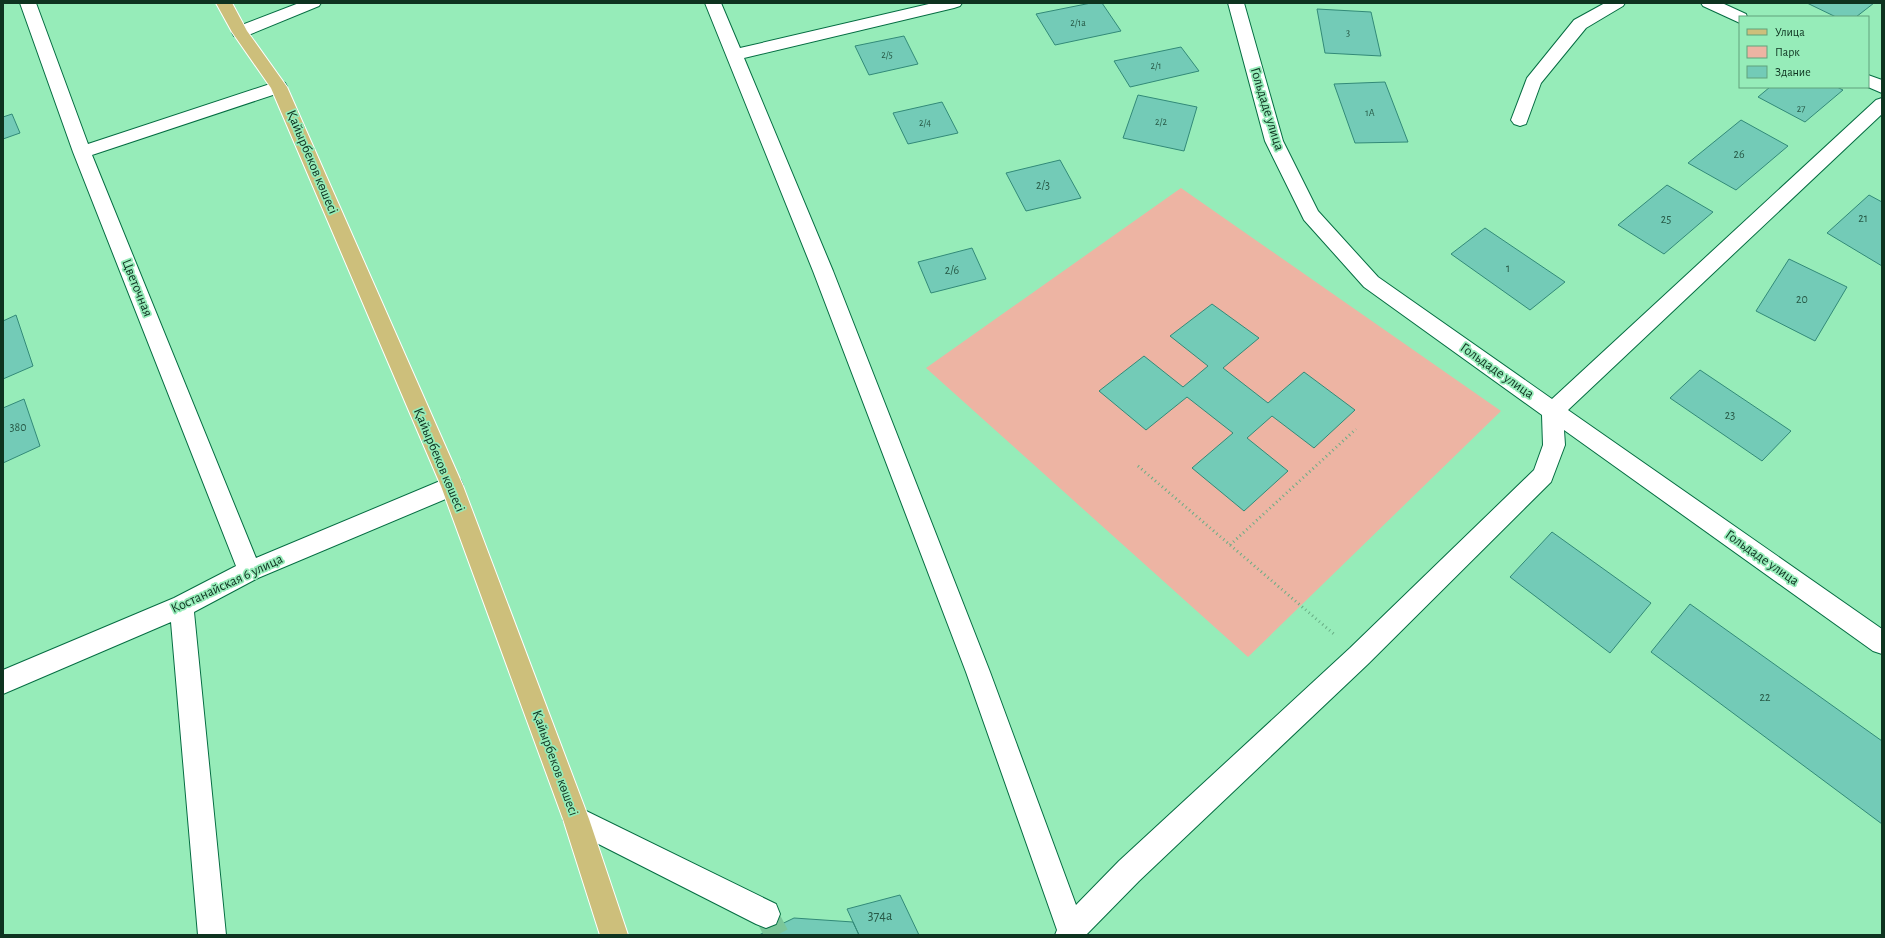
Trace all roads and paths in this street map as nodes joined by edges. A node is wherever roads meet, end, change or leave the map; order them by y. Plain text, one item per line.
1 (28, 3) edge
2 (224, 3) edge
3 (313, 3) edge
4 (713, 3) edge
5 (954, 3) edge
6 (1236, 3) edge
7 (1617, 3) edge
8 (1709, 3) edge
9 (1739, 18) edge
10 (240, 32) junction
11 (734, 55) junction
12 (1869, 80) edge
13 (279, 87) junction
14 (1882, 87) edge
15 (1882, 104) edge
16 (1520, 120) dead end
17 (82, 152) junction
18 (1553, 411) junction
19 (1356, 429) dead end
20 (1138, 466) dead end
21 (452, 486) junction
22 (1230, 545) junction
23 (250, 571) junction
24 (182, 606) junction
25 (1882, 643) edge
26 (1359, 656) junction
27 (3, 682) edge
28 (576, 819) junction
29 (766, 914) tunnel mouth
30 (1070, 933) edge
31 (212, 935) edge
32 (614, 935) edge

1 - 17 street, Цветочная
2 - 10 main road, Қайырбеков көшесі
3 - 10 street
4 - 11 street
5 - 11 street
6 - 18 street, Гольдаде улица
7 - 16 street
8 - 9 street
10 - 13 main road, Қайырбеков көшесі
11 - 30 street
12 - 14 street
13 - 17 street
13 - 21 main road, Қайырбеков көшесі
15 - 18 street
17 - 23 street, Цветочная
18 - 25 street, Гольдаде улица
18 - 26 street
19 - 22 path
20 - 22 path
21 - 23 street, Костанайская 6 улица
21 - 28 main road, Қайырбеков көшесі
22 - 26 path
23 - 24 street, Костанайская 6 улица
24 - 27 street, Костанайская 6 улица
24 - 31 street
26 - 30 street
28 - 29 street
28 - 32 main road, Қайырбеков көшесі

